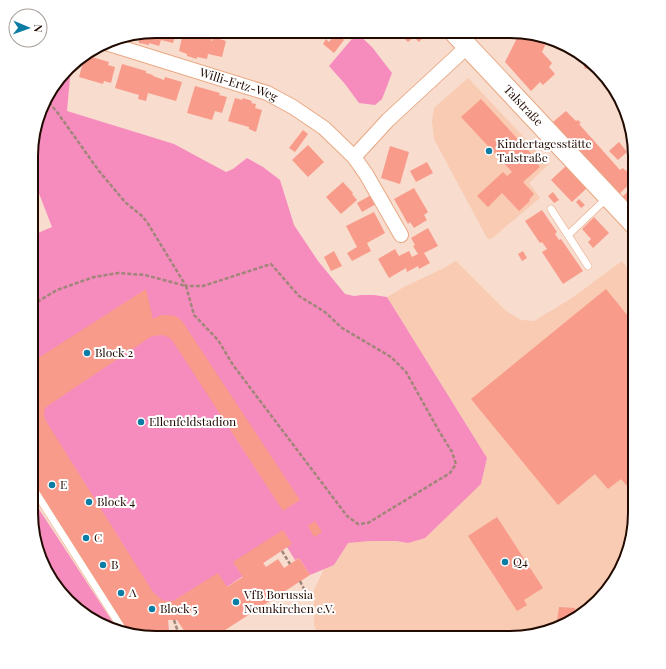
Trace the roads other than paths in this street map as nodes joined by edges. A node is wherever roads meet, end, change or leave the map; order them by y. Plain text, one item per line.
1 (460, 38) edge
2 (114, 46) edge
3 (468, 46) junction
4 (354, 157) junction
5 (608, 197) junction
6 (551, 209) dead end
7 (628, 218) edge
8 (401, 235) dead end
9 (568, 235) junction
10 (588, 266) dead end
11 (38, 496) edge
12 (120, 625) edge

1 - 3 street, Talstraße
2 - 4 street, Willi-Ertz-Weg
3 - 4 street
3 - 5 street, Talstraße
4 - 8 street, Willi-Ertz-Weg
5 - 7 street, Talstraße
5 - 9 lane
6 - 9 lane
9 - 10 lane
11 - 12 lane

